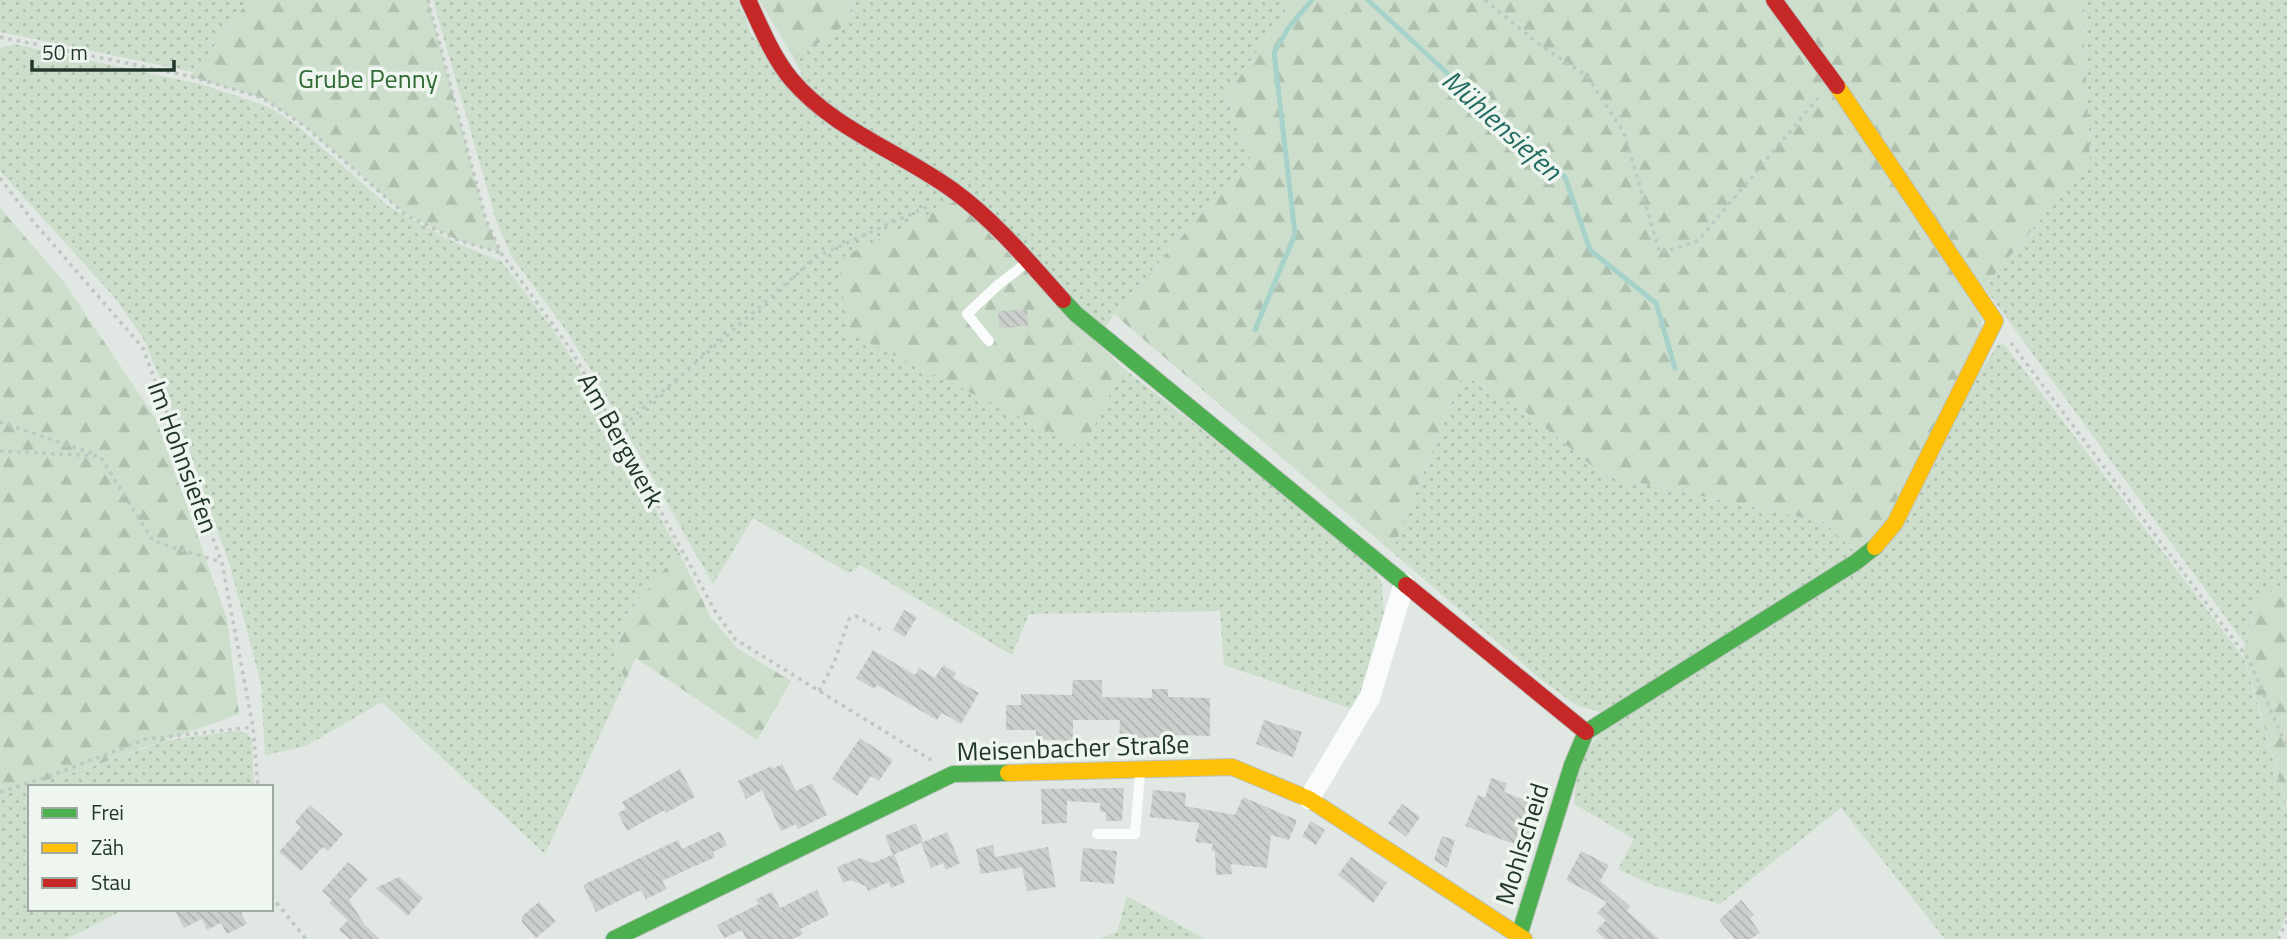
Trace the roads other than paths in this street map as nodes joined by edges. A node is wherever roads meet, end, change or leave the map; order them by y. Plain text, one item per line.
1 (748, 0) edge
2 (1774, 0) edge
3 (1028, 262) junction
4 (989, 341) dead end
5 (1404, 584) junction
6 (1586, 732) junction
7 (1140, 770) junction
8 (1309, 799) junction
9 (1097, 834) dead end
10 (1520, 938) edge
11 (614, 939) edge

1 - 3 street
2 - 6 street
3 - 4 lane
3 - 5 street
5 - 6 street
5 - 8 street
6 - 10 street, Mohlscheid
7 - 8 street, Meisenbacher Straße
7 - 9 lane
7 - 11 street, Meisenbacher Straße
8 - 10 street, Meisenbacher Straße

